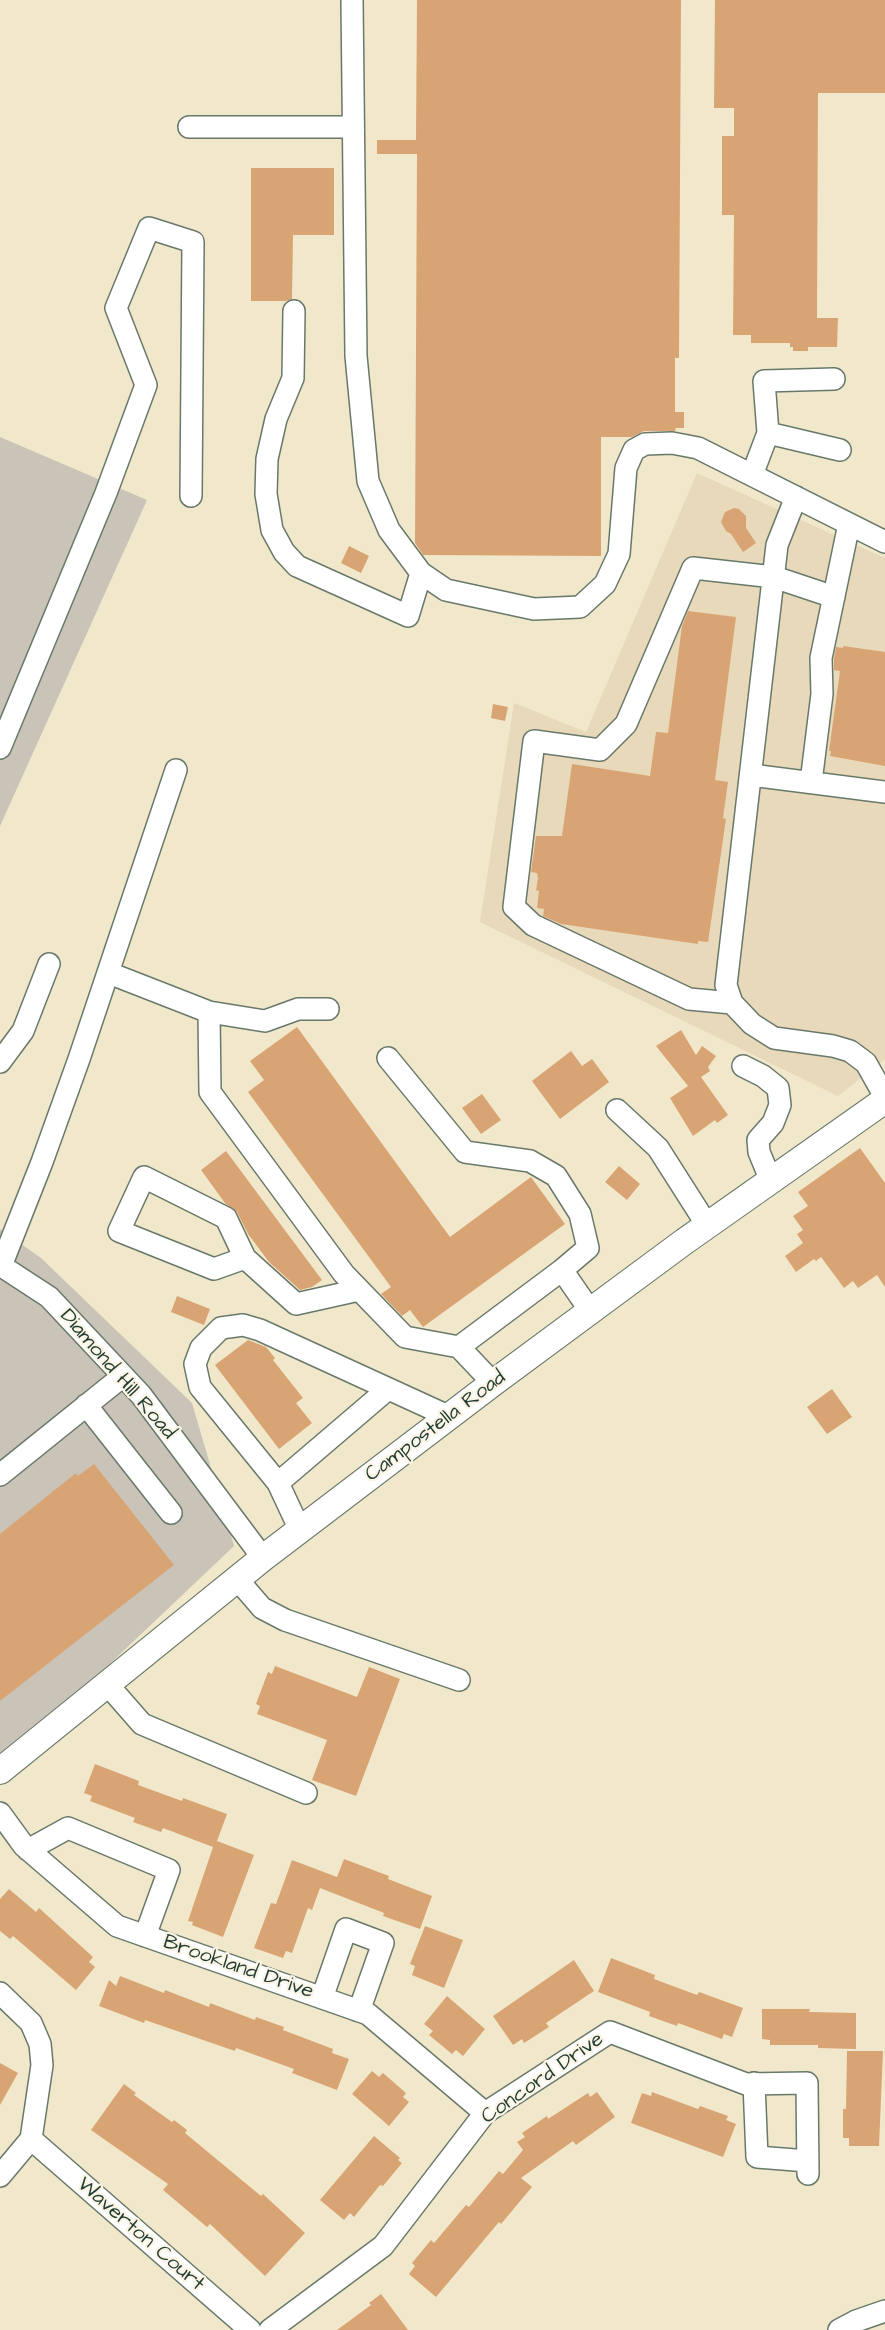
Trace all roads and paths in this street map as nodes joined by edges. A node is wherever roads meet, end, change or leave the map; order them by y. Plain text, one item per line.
1 (352, 0) edge
2 (189, 127) dead end
3 (353, 127) junction
4 (294, 311) dead end
5 (834, 379) dead end
6 (768, 433) junction
7 (840, 450) dead end
8 (752, 475) junction
9 (191, 496) dead end
10 (796, 497) junction
11 (849, 524) junction
12 (885, 542) edge
13 (421, 573) junction
14 (774, 577) junction
15 (834, 597) junction
16 (0, 748) edge
17 (176, 770) dead end
18 (751, 775) junction
19 (811, 782) junction
20 (885, 792) edge
21 (50, 964) dead end
22 (109, 973) junction
23 (732, 1004) junction
24 (328, 1009) dead end
25 (209, 1012) junction
26 (388, 1058) dead end
27 (0, 1062) edge
28 (743, 1066) dead end
29 (885, 1099) edge
30 (617, 1110) dead end
31 (771, 1181) junction
32 (707, 1225) junction
33 (245, 1258) junction
34 (0, 1265) edge
35 (562, 1270) junction
36 (359, 1290) junction
37 (591, 1312) junction
38 (459, 1347) junction
39 (123, 1376) junction
40 (493, 1383) junction
41 (388, 1389) junction
42 (86, 1405) junction
43 (450, 1417) junction
44 (0, 1475) edge
45 (278, 1483) junction
46 (171, 1513) dead end
47 (300, 1530) junction
48 (263, 1558) junction
49 (237, 1579) junction
50 (459, 1680) dead end
51 (108, 1684) junction
52 (0, 1771) edge
53 (306, 1793) dead end
54 (0, 1813) edge
55 (28, 1850) junction
56 (145, 1936) junction
57 (0, 1993) edge
58 (322, 1998) junction
59 (359, 2011) junction
60 (754, 2083) junction
61 (485, 2113) junction
62 (31, 2139) junction
63 (0, 2176) edge
64 (885, 2311) edge
65 (250, 2330) edge
66 (270, 2330) edge
67 (839, 2330) edge

1 - 3 street
2 - 3 street
3 - 13 street
4 - 13 street
5 - 6 street
6 - 7 street
6 - 8 street
8 - 10 street
8 - 13 street
9 - 16 street
10 - 11 street
10 - 14 street
11 - 12 street
11 - 15 street
14 - 15 street
14 - 18 street
14 - 23 street
15 - 19 street
17 - 22 street
18 - 19 street
18 - 23 street
19 - 20 street
21 - 27 street
22 - 25 street
22 - 34 street
23 - 29 street
24 - 25 street
25 - 36 street
26 - 35 street
28 - 31 street
29 - 31 main road, Campostella Road
30 - 32 street
31 - 32 main road, Campostella Road
32 - 37 main road, Campostella Road
33 - 33 street
33 - 36 street
34 - 39 street, Diamond Hill Road
35 - 37 street
35 - 38 street
36 - 38 street
37 - 40 main road, Campostella Road
38 - 40 street
39 - 42 street
39 - 48 street, Diamond Hill Road
40 - 43 main road, Campostella Road
41 - 43 street
41 - 45 street
41 - 45 street
42 - 44 street
42 - 46 street
43 - 47 main road, Campostella Road
45 - 47 street
47 - 48 main road, Campostella Road
48 - 49 main road, Campostella Road
49 - 50 street
49 - 51 main road, Campostella Road
51 - 52 main road, Campostella Road
51 - 53 street
54 - 55 street, Brookland Drive
55 - 56 street, Brookland Drive
55 - 56 street
56 - 58 street, Brookland Drive
57 - 62 street
58 - 59 street, Brookland Drive
58 - 59 street
59 - 61 street, Brookland Drive
60 - 60 street, Concord Drive
60 - 61 street, Concord Drive
61 - 66 street, Concord Drive
62 - 63 street
62 - 65 street, Waverton Court
64 - 67 street

